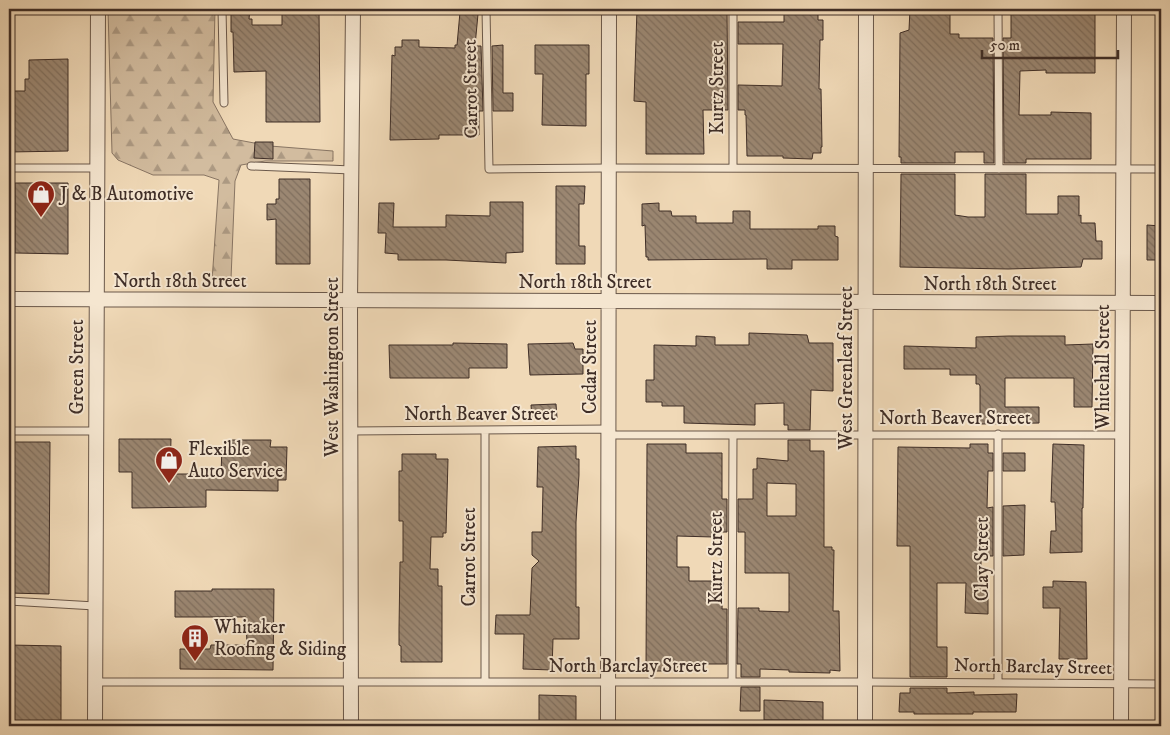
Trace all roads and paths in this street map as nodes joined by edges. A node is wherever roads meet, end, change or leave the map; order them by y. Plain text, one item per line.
1 (98, 9) edge
2 (222, 9) edge
3 (352, 9) edge
4 (486, 9) edge
5 (609, 9) edge
6 (733, 9) edge
7 (866, 9) edge
8 (998, 9) edge
9 (1124, 9) edge
10 (224, 103) dead end
11 (251, 166) dead end
12 (9, 168) edge
13 (97, 168) junction
14 (609, 168) junction
15 (733, 168) junction
16 (865, 168) junction
17 (999, 169) junction
18 (1123, 169) junction
19 (1161, 169) edge
20 (352, 170) junction
21 (9, 299) edge
22 (96, 299) junction
23 (609, 300) junction
24 (350, 301) junction
25 (865, 302) junction
26 (1122, 303) junction
27 (1161, 303) edge
28 (9, 431) edge
29 (96, 431) junction
30 (351, 431) junction
31 (485, 431) junction
32 (609, 432) junction
33 (998, 434) junction
34 (733, 435) junction
35 (865, 435) junction
36 (1121, 435) junction
37 (9, 601) edge
38 (95, 606) junction
39 (95, 682) junction
40 (351, 682) junction
41 (485, 682) junction
42 (732, 682) junction
43 (865, 682) junction
44 (608, 683) junction
45 (998, 683) junction
46 (1121, 684) junction
47 (1161, 684) edge
48 (95, 726) edge
49 (351, 726) edge
50 (608, 726) edge
51 (865, 726) edge
52 (1121, 726) edge

1 - 13 street, Green Street
2 - 10 lane
3 - 20 street, West Washington Street
4 - 14 lane, Carrot Street
5 - 14 street, Cedar Street
6 - 15 lane, Kurtz Street
7 - 16 street, West Greenleaf Street
8 - 17 lane
9 - 18 street, Whitehall Street
11 - 20 lane
12 - 13 lane
13 - 22 street, Green Street
14 - 15 lane
14 - 23 street, Cedar Street
15 - 16 lane
16 - 17 lane
16 - 25 street, West Greenleaf Street
17 - 18 lane
18 - 19 lane
18 - 26 street, Whitehall Street
20 - 24 street, West Washington Street
21 - 22 street, North 18th Street
22 - 24 street, North 18th Street
22 - 29 street, Green Street
23 - 24 street, North 18th Street
23 - 25 street, North 18th Street
23 - 32 street, Cedar Street
24 - 30 street, West Washington Street
25 - 26 street, North 18th Street
25 - 35 street, West Greenleaf Street
26 - 27 street, North 18th Street
26 - 36 street, Whitehall Street
28 - 29 lane
29 - 38 street, Green Street
30 - 31 lane, North Beaver Street
30 - 40 street, West Washington Street
31 - 32 lane, North Beaver Street
31 - 41 lane, Carrot Street
32 - 34 lane, North Beaver Street
32 - 44 street, Cedar Street
33 - 35 lane, North Beaver Street
33 - 36 lane, North Beaver Street
33 - 45 lane, Clay Street
34 - 35 lane, North Beaver Street
34 - 42 lane, Kurtz Street
35 - 43 street, West Greenleaf Street
36 - 46 street, Whitehall Street
37 - 38 lane
38 - 39 street, Green Street
39 - 40 lane, North Barclay Street
39 - 48 street, Green Street
40 - 41 lane, North Barclay Street
40 - 49 street, West Washington Street
41 - 44 lane, North Barclay Street
42 - 43 lane, North Barclay Street
42 - 44 lane, North Barclay Street
43 - 45 lane, North Barclay Street
43 - 51 street, West Greenleaf Street
44 - 50 street, Cedar Street
45 - 46 lane, North Barclay Street
46 - 47 lane, North Barclay Street
46 - 52 street, Whitehall Street

